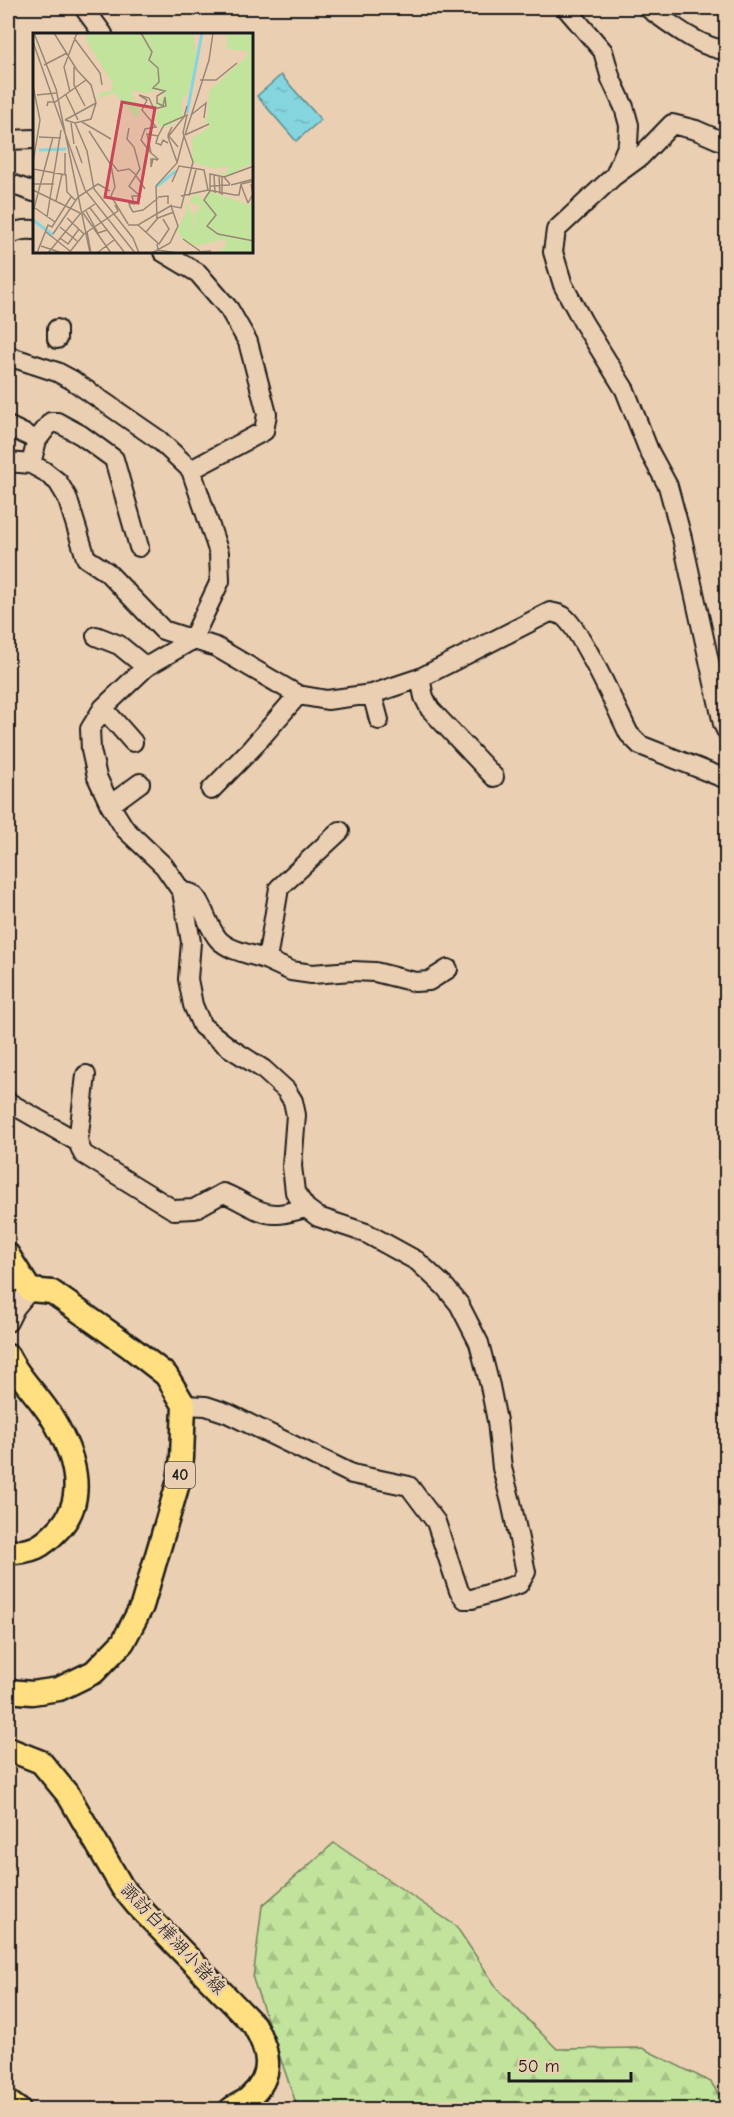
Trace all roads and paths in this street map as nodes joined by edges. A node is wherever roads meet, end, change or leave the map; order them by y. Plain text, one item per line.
1 (84, 8) edge
2 (566, 8) edge
3 (648, 8) edge
4 (102, 33) edge
5 (726, 50) edge
6 (33, 139) edge
7 (8, 140) edge
8 (726, 143) edge
9 (614, 176) junction
10 (8, 183) edge
11 (33, 192) edge
12 (33, 230) edge
13 (8, 236) edge
14 (166, 254) edge
15 (8, 356) edge
16 (8, 426) edge
17 (37, 440) junction
18 (8, 462) edge
19 (31, 464) junction
20 (191, 470) junction
21 (139, 547) dead end
22 (235, 564) dead end
23 (220, 581) junction
24 (96, 636) dead end
25 (192, 640) junction
26 (146, 667) junction
27 (420, 678) junction
28 (372, 694) junction
29 (298, 695) junction
30 (103, 708) junction
31 (379, 720) dead end
32 (726, 730) edge
33 (133, 742) dead end
34 (494, 777) dead end
35 (726, 779) edge
36 (140, 783) dead end
37 (211, 790) dead end
38 (110, 805) junction
39 (340, 831) dead end
40 (183, 892) junction
41 (267, 960) junction
42 (448, 969) dead end
43 (87, 1075) dead end
44 (8, 1102) edge
45 (78, 1142) junction
46 (306, 1208) junction
47 (8, 1255) edge
48 (30, 1290) junction
49 (8, 1322) edge
50 (8, 1356) edge
51 (184, 1405) junction
52 (8, 1552) edge
53 (8, 1691) edge
54 (8, 1749) edge
55 (8, 2102) edge
56 (20, 2109) edge
57 (230, 2109) edge

1 - 4 street
2 - 9 street
3 - 5 street
6 - 7 street
8 - 9 street
9 - 32 street
10 - 11 street
12 - 13 street
14 - 20 street
15 - 20 street
16 - 17 street
17 - 19 street
17 - 21 street
18 - 19 street
19 - 25 street
20 - 23 street
22 - 23 street
23 - 25 street
24 - 26 street
25 - 26 street
25 - 29 street
26 - 30 street
27 - 28 street
27 - 34 street
27 - 35 street
28 - 29 street
28 - 31 street
29 - 37 street
30 - 33 street
30 - 38 street
36 - 38 street
38 - 40 street
39 - 41 street
40 - 41 street
40 - 46 street
41 - 42 street
43 - 45 street
44 - 45 street
45 - 46 street
46 - 51 street
47 - 48 main road
48 - 49 street
48 - 51 main road
50 - 52 main road
51 - 53 main road, 40
54 - 57 main road, 諏訪白樺湖小諸線
55 - 56 main road

